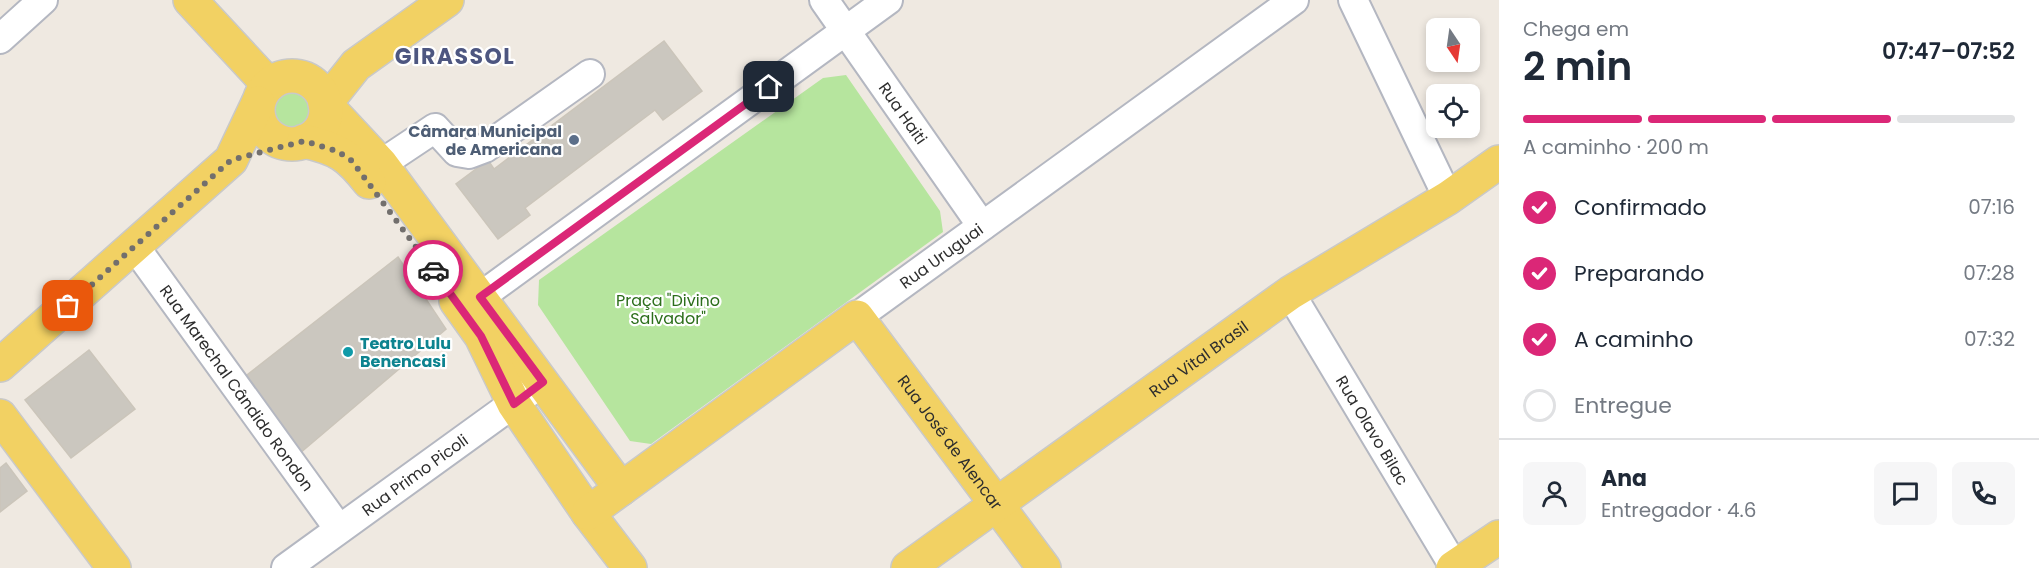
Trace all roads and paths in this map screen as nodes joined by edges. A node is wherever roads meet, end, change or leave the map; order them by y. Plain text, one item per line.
1 (43, 0) edge
2 (190, 0) edge
3 (447, 0) edge
4 (824, 0) edge
5 (888, 0) edge
6 (1294, 0) edge
7 (1353, 0) edge
8 (846, 31) junction
9 (0, 39) edge
10 (356, 64) junction
11 (590, 74) dead end
12 (274, 88) junction
13 (325, 104) junction
14 (299, 143) junction
15 (231, 160) junction
16 (1499, 162) edge
17 (381, 164) junction
18 (1448, 198) junction
19 (982, 226) junction
20 (135, 247) junction
21 (1290, 293) junction
22 (480, 297) junction
23 (857, 317) junction
24 (0, 365) edge
25 (543, 382) junction
26 (514, 404) junction
27 (0, 416) edge
28 (621, 489) junction
29 (996, 504) junction
30 (588, 513) junction
31 (339, 529) junction
32 (1499, 537) edge
33 (114, 568) edge
34 (286, 568) edge
35 (630, 568) edge
36 (908, 568) edge
37 (1044, 568) edge
38 (1454, 568) edge

1 - 9 street
2 - 12 main road
3 - 10 main road
4 - 8 street, Rua Haiti
5 - 8 street
6 - 19 street, Rua Uruguai
7 - 18 street
8 - 19 street, Rua Haiti
8 - 22 street
10 - 12 main road
10 - 13 main road
11 - 17 street
12 - 13 main road
12 - 14 main road
12 - 15 main road
13 - 14 main road
13 - 17 main road
14 - 15 main road
14 - 26 main road
15 - 20 main road
16 - 18 main road, Rua Vital Brasil
17 - 22 main road
18 - 21 main road, Rua Vital Brasil
19 - 23 street, Rua Uruguai
20 - 24 main road
20 - 31 street, Rua Marechal Cândido Rondon
21 - 29 main road, Rua Vital Brasil
21 - 38 street, Rua Olavo Bilac
22 - 25 main road
23 - 28 main road, Rua Uruguai
23 - 29 main road, Rua José de Alencar
25 - 26 street, Rua Primo Picoli
25 - 28 main road
26 - 30 main road
26 - 31 street, Rua Primo Picoli
27 - 33 main road
28 - 30 main road, Rua Uruguai
29 - 36 main road, Rua Vital Brasil
29 - 37 main road, Rua José de Alencar
30 - 35 main road
31 - 34 street, Rua Primo Picoli
32 - 38 main road

